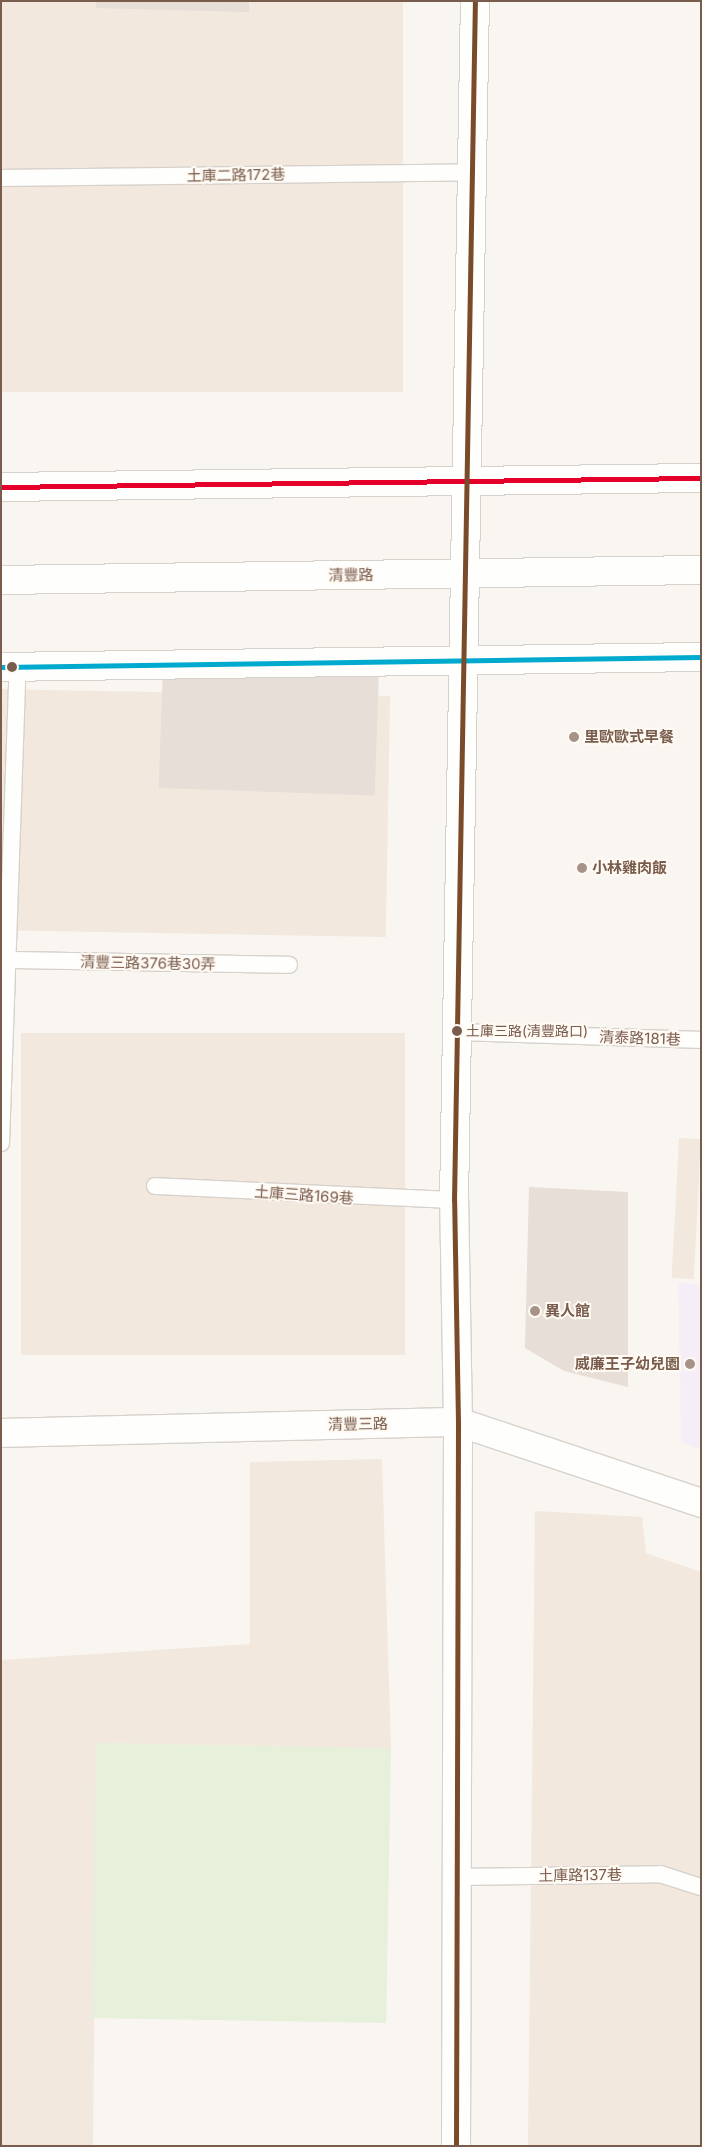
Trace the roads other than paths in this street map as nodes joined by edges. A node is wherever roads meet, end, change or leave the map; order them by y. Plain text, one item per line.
1 (475, 1) edge
2 (471, 172) junction
3 (1, 178) edge
4 (701, 478) edge
5 (468, 483) junction
6 (1, 488) edge
7 (701, 570) edge
8 (466, 573) junction
9 (1, 580) edge
10 (701, 657) edge
11 (466, 659) junction
12 (10, 667) edge
13 (8, 960) junction
14 (289, 965) dead end
15 (4, 992) edge
16 (459, 1032) junction
17 (701, 1040) edge
18 (1, 1143) edge
19 (155, 1186) dead end
20 (454, 1200) junction
21 (458, 1422) junction
22 (1, 1433) edge
23 (701, 1503) edge
24 (456, 1877) junction
25 (701, 1887) edge
26 (456, 2146) edge

1 - 2 street
2 - 3 lane, 土庫二路172巷
2 - 5 street
4 - 5 street
5 - 6 street
5 - 8 street
7 - 8 street, 清豐路
8 - 9 street, 清豐路
8 - 11 street
10 - 11 street
11 - 12 street
11 - 16 street
12 - 13 lane
13 - 14 lane, 清豐三路376巷30弄
13 - 15 lane
15 - 18 lane
16 - 17 lane, 清泰路181巷
16 - 20 street
19 - 20 lane, 土庫三路169巷
20 - 21 street
21 - 22 street, 清豐三路
21 - 23 street, 清豐三路
21 - 24 street
24 - 25 lane, 土庫路137巷
24 - 26 street

